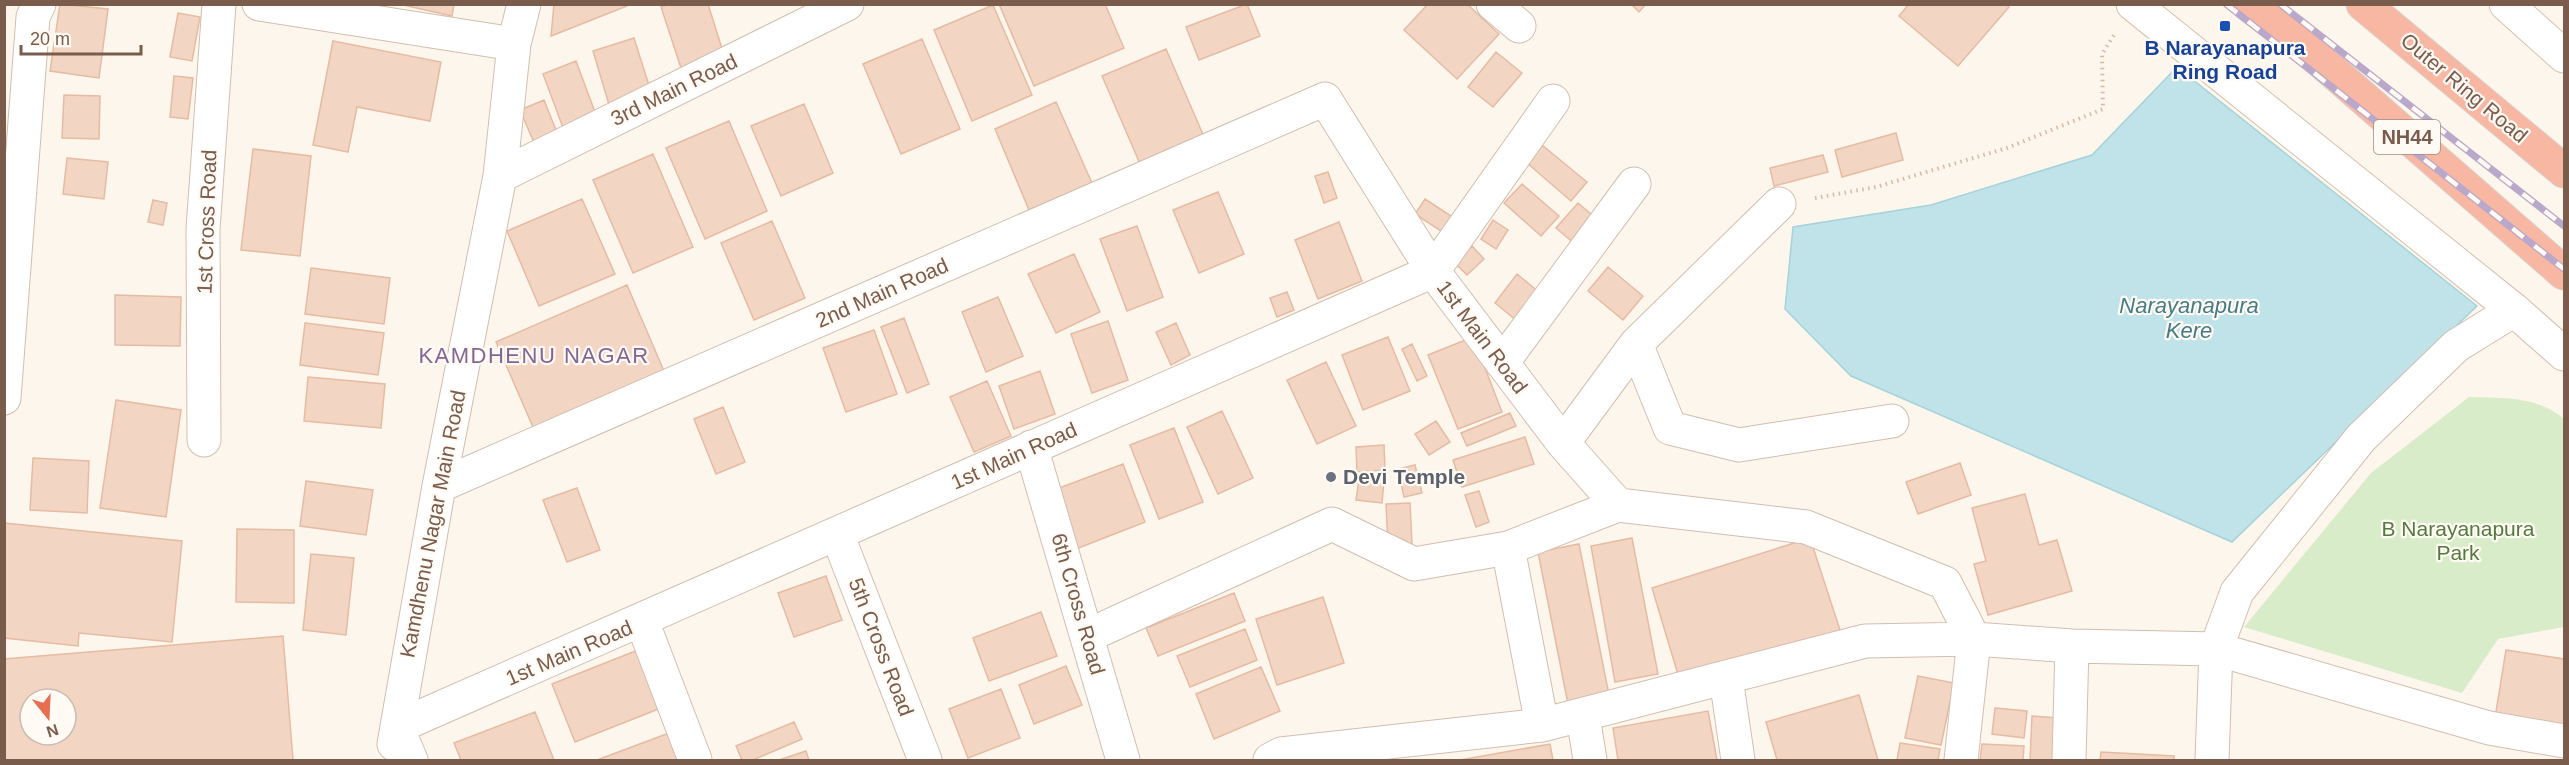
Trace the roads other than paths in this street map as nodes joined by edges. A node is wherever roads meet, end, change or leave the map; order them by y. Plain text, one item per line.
1 (39, 4) edge
2 (219, 4) edge
3 (259, 4) edge
4 (524, 4) edge
5 (847, 4) edge
6 (1493, 4) edge
7 (2133, 4) edge
8 (2248, 4) edge
9 (2363, 4) edge
10 (2506, 4) edge
11 (1519, 26) dead end
12 (514, 44) junction
13 (2565, 56) edge
14 (1552, 101) dead end
15 (2565, 171) edge
16 (500, 176) junction
17 (1634, 184) dead end
18 (1779, 204) road end
19 (1433, 271) junction
20 (2565, 273) edge
21 (2514, 310) junction
22 (1636, 344) junction
23 (2565, 354) edge
24 (1502, 363) junction
25 (4, 398) edge
26 (1892, 421) dead end
27 (204, 440) dead end
28 (1563, 443) junction
29 (1032, 447) junction
30 (439, 486) junction
31 (1618, 505) junction
32 (837, 534) junction
33 (1508, 548) junction
34 (642, 621) junction
35 (1087, 636) junction
36 (1974, 639) junction
37 (2072, 646) junction
38 (2216, 649) junction
39 (1726, 678) junction
40 (1583, 716) junction
41 (1542, 725) junction
42 (397, 727) junction
43 (2565, 741) edge
44 (392, 760) edge
45 (411, 760) edge
46 (695, 760) edge
47 (925, 760) edge
48 (1123, 760) edge
49 (1270, 760) edge
50 (1590, 760) edge
51 (1738, 760) edge
52 (1961, 760) edge
53 (2069, 760) edge
54 (2212, 760) edge

1 - 25 street
2 - 27 street, 1st Cross Road
3 - 12 street
4 - 12 street, Kamdhenu Nagar Main Road
5 - 16 street, 3rd Main Road
6 - 11 street
7 - 21 street
8 - 20 highway, NH44
9 - 15 highway, Outer Ring Road
10 - 13 street
12 - 16 street, Kamdhenu Nagar Main Road
14 - 19 street
16 - 30 street, Kamdhenu Nagar Main Road
17 - 24 street
18 - 22 street
19 - 24 street, 1st Main Road
19 - 29 street, 1st Main Road
19 - 30 street, 2nd Main Road
21 - 23 street
21 - 38 street
22 - 26 street
22 - 28 street
24 - 28 street, 1st Main Road
28 - 31 street, 1st Main Road
29 - 32 street, 1st Main Road
29 - 35 street, 6th Cross Road
30 - 42 street, Kamdhenu Nagar Main Road
31 - 33 street
31 - 36 street
32 - 34 street, 1st Main Road
32 - 47 street, 5th Cross Road
33 - 35 street
33 - 41 street
34 - 42 street, 1st Main Road
34 - 46 street
35 - 48 street, 6th Cross Road
36 - 37 street
36 - 39 street
36 - 52 street
37 - 38 street
37 - 53 street
38 - 43 street
38 - 54 street
39 - 40 street
39 - 51 street
40 - 41 street
40 - 50 street
41 - 49 street
42 - 44 street, Kamdhenu Nagar Main Road
42 - 45 street

